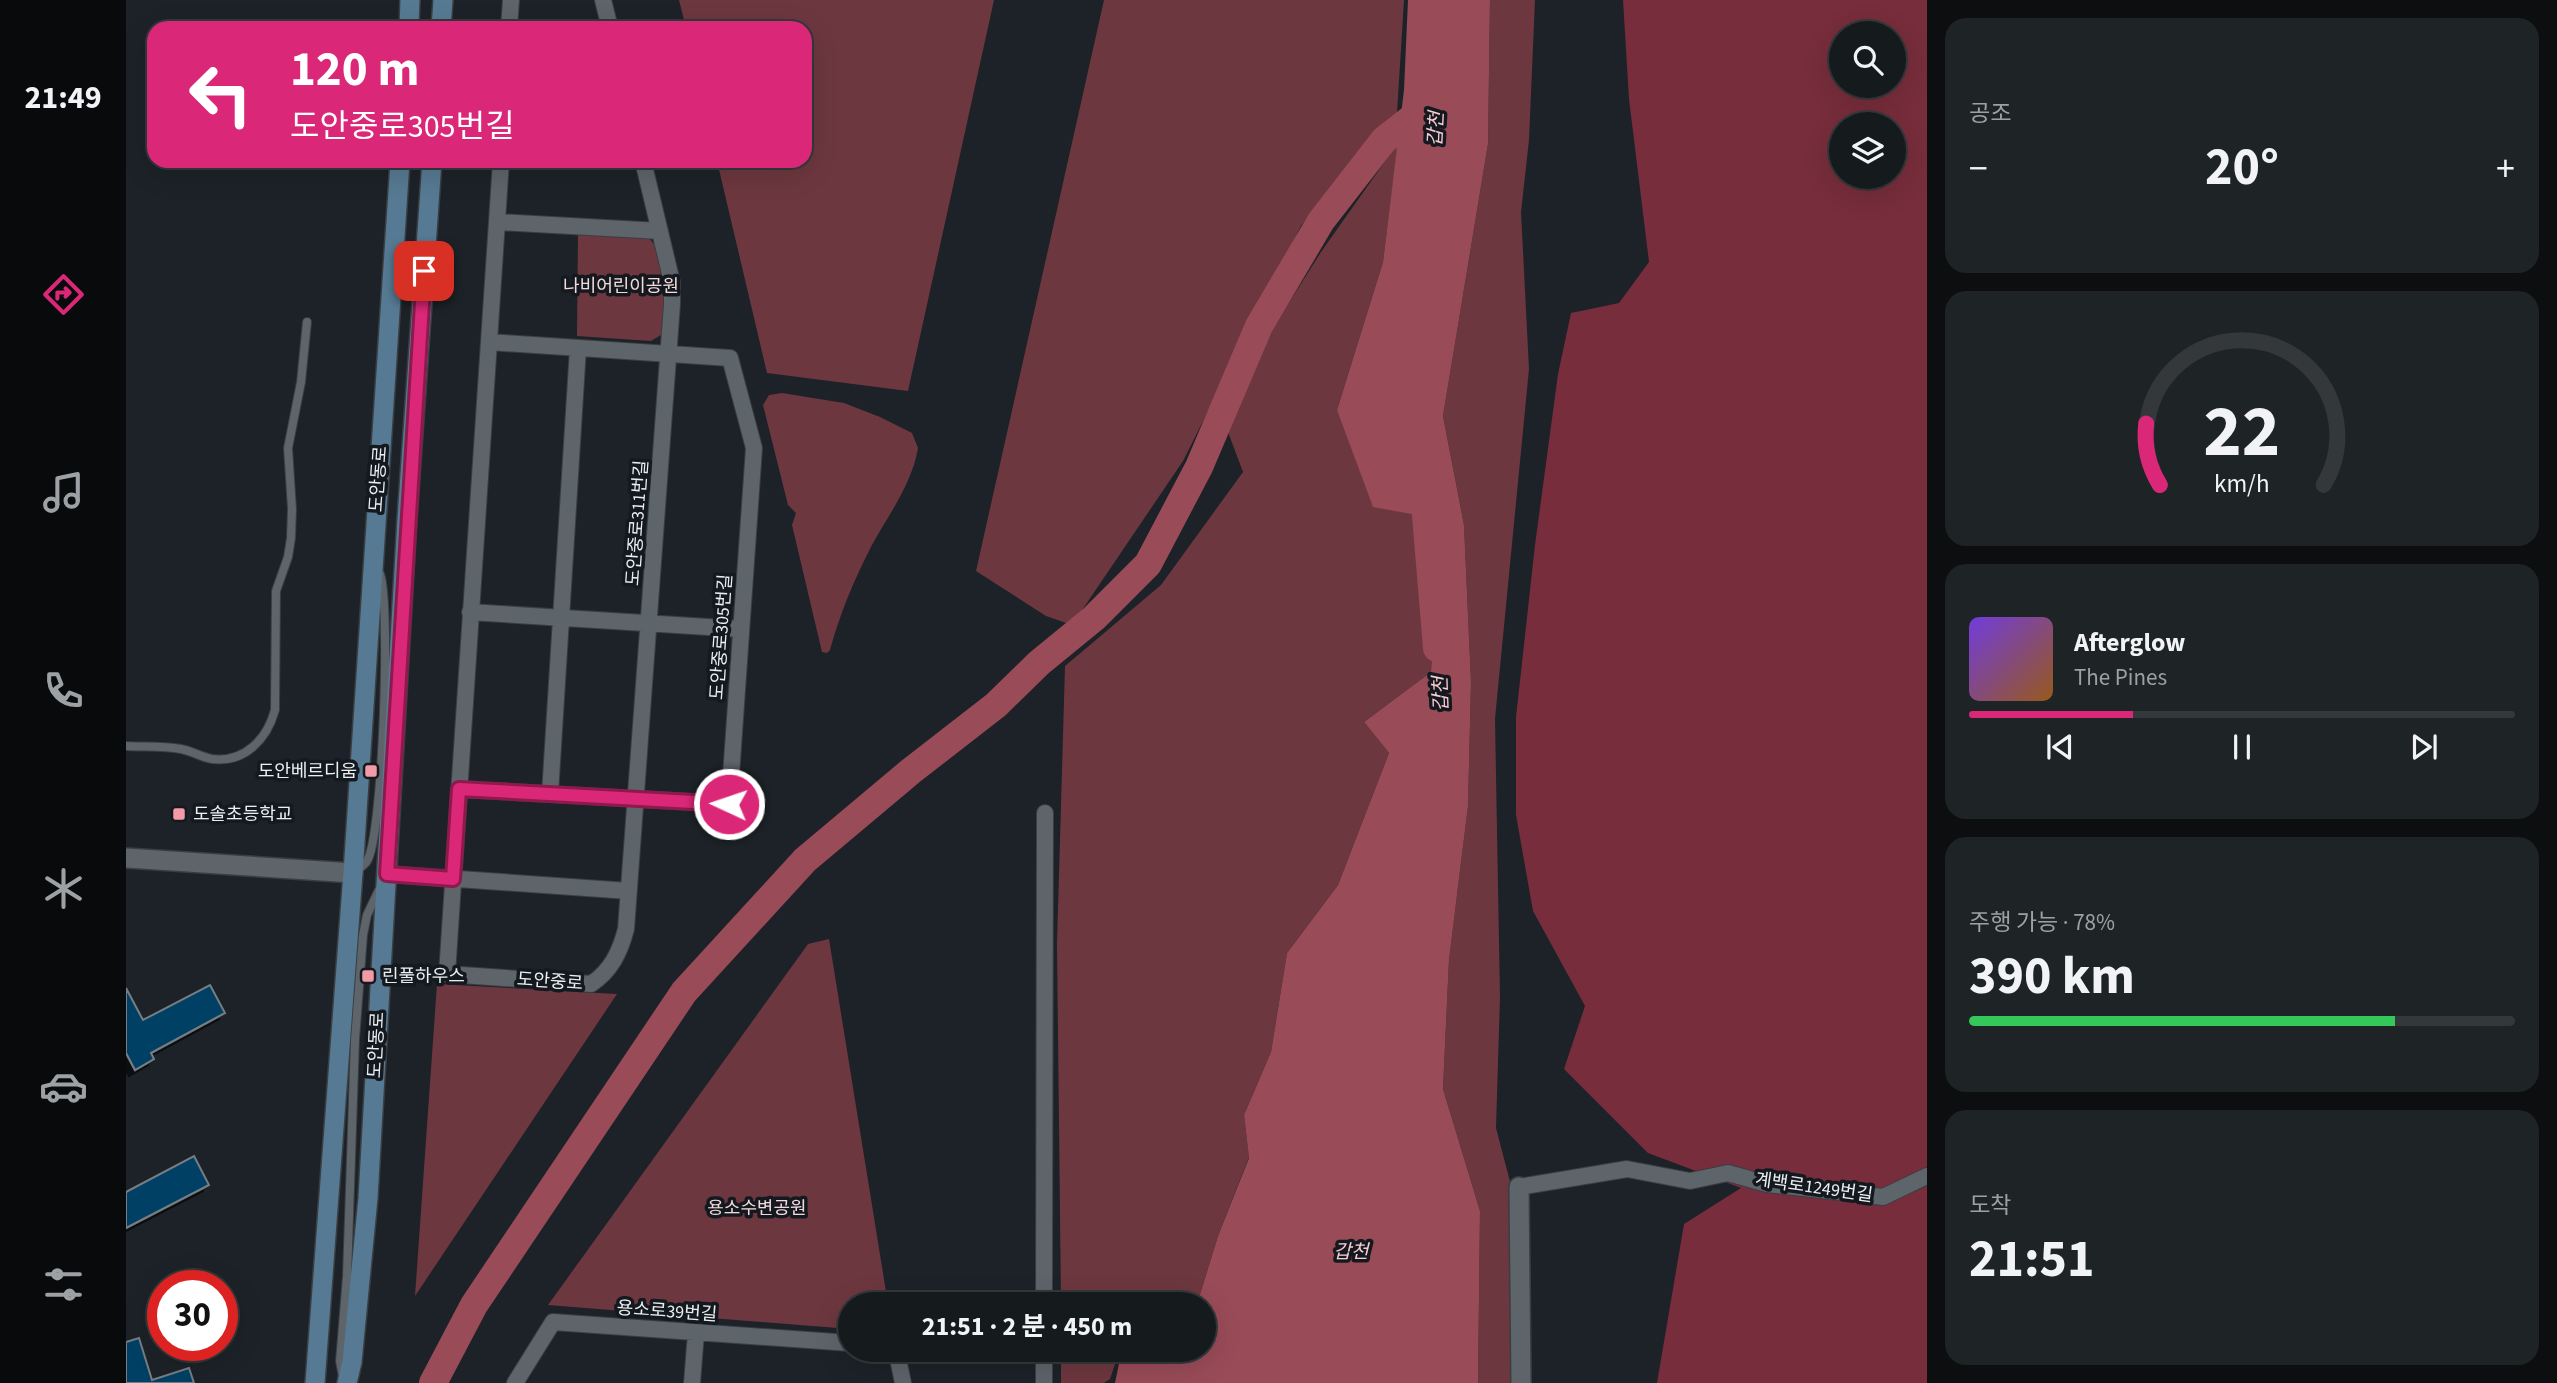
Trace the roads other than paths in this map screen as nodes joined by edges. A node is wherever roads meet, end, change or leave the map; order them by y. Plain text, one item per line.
1 (410, 0) edge
2 (511, 0) edge
3 (603, 0) edge
4 (446, 2) edge
5 (409, 21) edge
6 (442, 21) edge
7 (510, 21) edge
8 (608, 21) edge
9 (400, 168) edge
10 (432, 168) edge
11 (501, 168) edge
12 (645, 168) edge
13 (497, 222) junction
14 (660, 230) junction
15 (307, 322) dead end
16 (489, 342) junction
17 (579, 348) junction
18 (669, 354) junction
19 (470, 612) junction
20 (562, 617) junction
21 (649, 623) junction
22 (740, 629) junction
23 (126, 746) edge
24 (459, 789) junction
25 (550, 794) junction
26 (636, 799) junction
27 (1045, 813) dead end
28 (126, 858) edge
29 (353, 873) junction
30 (387, 874) junction
31 (453, 879) junction
32 (629, 891) junction
33 (1927, 1176) edge
34 (1519, 1187) joint
35 (1044, 1292) edge
36 (696, 1333) junction
37 (838, 1342) edge
38 (899, 1362) edge
39 (1044, 1362) edge
40 (315, 1383) edge
41 (346, 1383) edge
42 (515, 1383) edge
43 (692, 1383) edge
44 (904, 1383) edge
45 (1044, 1383) edge
46 (1521, 1383) edge

1 - 5 main road
2 - 7 street
3 - 8 street
4 - 6 main road
9 - 29 main road, 도안동로
10 - 30 main road, 도안동로
11 - 13 street
12 - 14 street, 도안중로311번길
13 - 14 street
13 - 16 street
14 - 18 street, 도안중로311번길
15 - 23 lane
16 - 17 street
16 - 19 street
17 - 18 street
17 - 20 street
18 - 21 street, 도안중로311번길
18 - 22 street, 도안중로305번길
19 - 20 street
19 - 24 street
20 - 21 street
20 - 25 street
21 - 22 street
21 - 26 street, 도안중로311번길
22 - 26 street, 도안중로305번길
24 - 25 street, 도안중로305번길
24 - 31 street
25 - 26 street, 도안중로305번길
26 - 32 street, 도안중로311번길
27 - 35 street
28 - 29 street
29 - 30 main road
29 - 40 main road, 도안동로
30 - 31 street
30 - 41 main road, 도안동로
31 - 32 street
31 - 32 street, 도안중로
33 - 34 street, 계백로1249번길
34 - 46 street, 계백로1249번길
36 - 37 street, 용소로39번길
36 - 42 street, 용소로39번길
36 - 43 street
38 - 44 street
39 - 45 street

